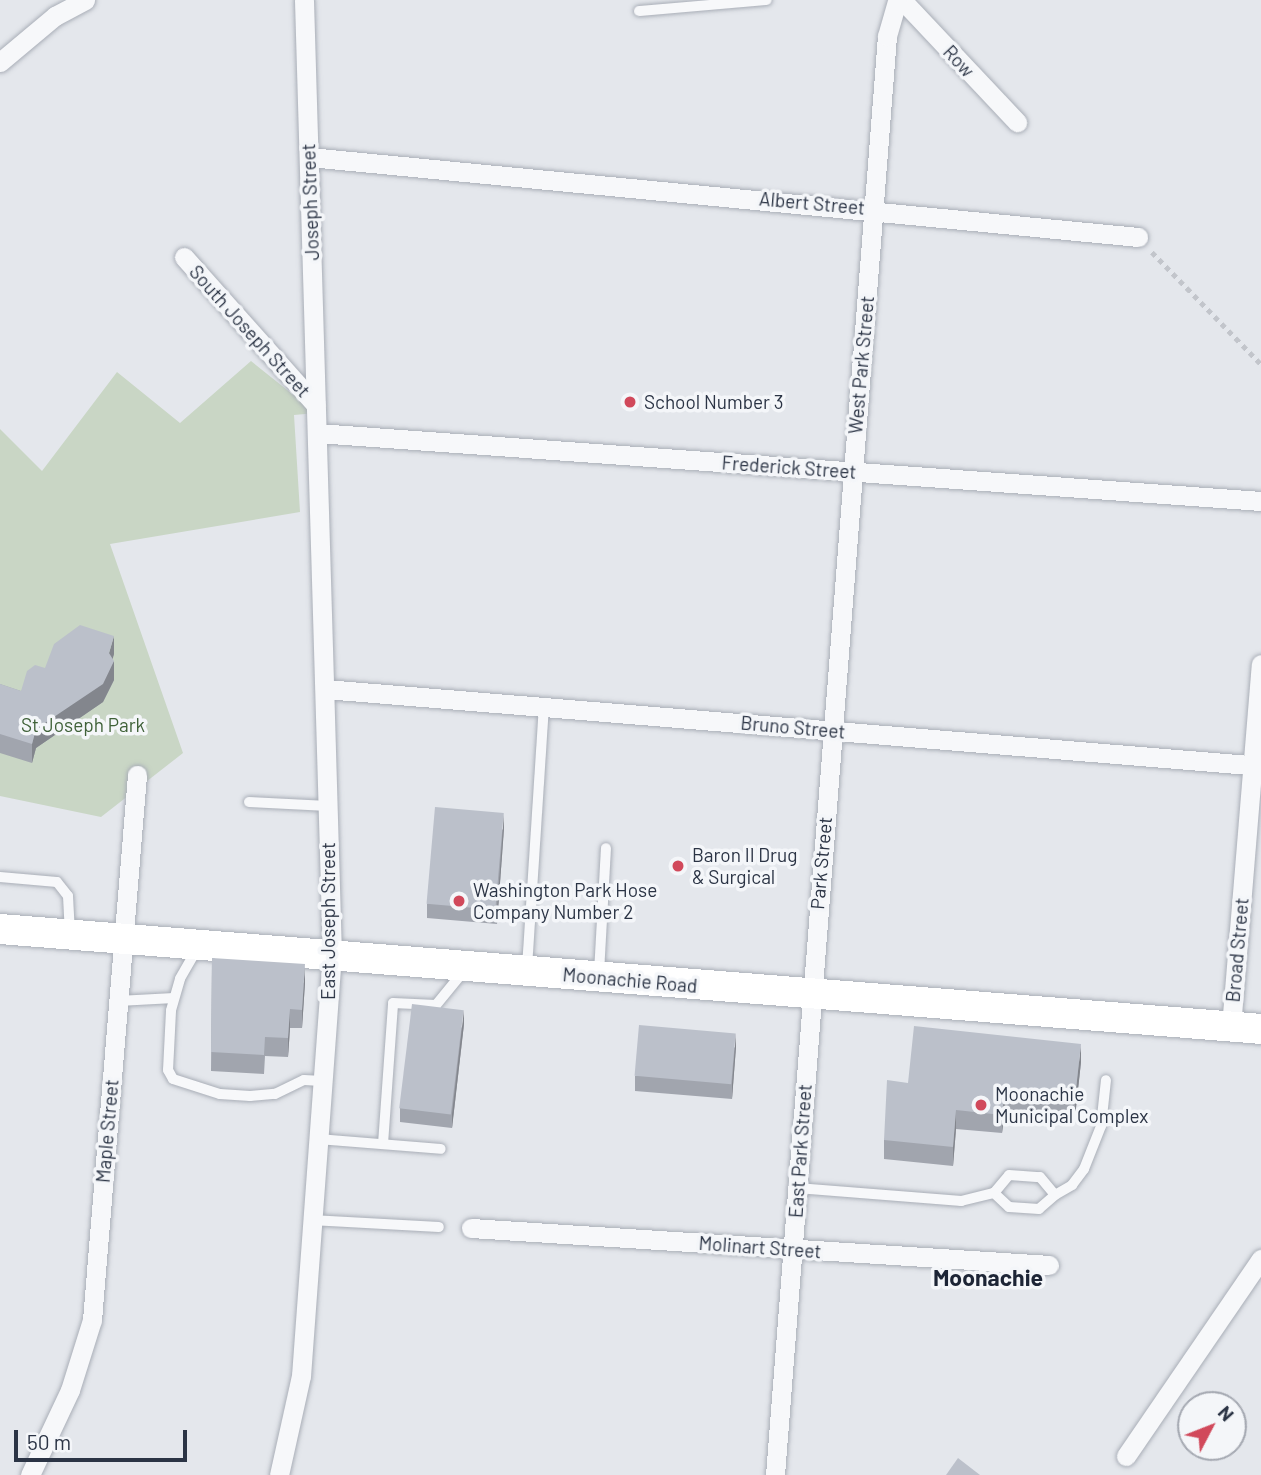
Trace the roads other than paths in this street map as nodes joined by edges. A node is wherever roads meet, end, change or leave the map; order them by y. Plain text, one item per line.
1 (85, 0) edge
2 (304, 0) edge
3 (767, 0) edge
4 (899, 0) edge
5 (639, 11) dead end
6 (0, 62) edge
7 (1017, 122) dead end
8 (309, 157) junction
9 (873, 209) junction
10 (1138, 237) road end
11 (184, 257) dead end
12 (316, 405) junction
13 (317, 433) junction
14 (852, 471) junction
15 (1261, 501) edge
16 (1261, 664) edge
17 (325, 689) junction
18 (544, 707) junction
19 (831, 731) junction
20 (1257, 766) edge
21 (137, 775) dead end
22 (249, 802) dead end
23 (328, 806) junction
24 (606, 848) dead end
25 (0, 877) edge
26 (0, 929) edge
27 (71, 935) junction
28 (124, 940) junction
29 (198, 945) junction
30 (332, 955) junction
31 (468, 966) junction
32 (527, 971) junction
33 (599, 977) junction
34 (811, 995) junction
35 (174, 998) junction
36 (118, 1001) junction
37 (1231, 1027) junction
38 (1261, 1030) edge
39 (1106, 1080) dead end
40 (322, 1081) junction
41 (317, 1139) junction
42 (383, 1144) junction
43 (441, 1149) dead end
44 (797, 1188) junction
45 (995, 1193) junction
46 (1055, 1195) junction
47 (311, 1220) junction
48 (439, 1227) dead end
49 (471, 1228) dead end
50 (793, 1249) junction
51 (1261, 1259) edge
52 (1049, 1265) dead end
53 (1126, 1456) dead end
54 (30, 1475) edge
55 (279, 1475) edge
56 (775, 1475) edge

1 - 6 street
2 - 8 street, Joseph Street
3 - 5 lane
4 - 7 street, Row
4 - 9 street, West Park Street
8 - 9 street, Albert Street
8 - 12 street, Joseph Street
9 - 10 street, Albert Street
9 - 14 street, West Park Street
11 - 12 street, South Joseph Street
12 - 13 street, East Joseph Street
13 - 14 street, Frederick Street
13 - 17 street, East Joseph Street
14 - 15 street, Frederick Street
14 - 19 street, West Park Street
16 - 20 street, Broad Street
17 - 18 street, Bruno Street
17 - 23 street, East Joseph Street
18 - 19 street, Bruno Street
18 - 32 lane
19 - 20 street, Bruno Street
19 - 34 street, Park Street
20 - 37 street, Broad Street
21 - 28 street, Maple Street
22 - 23 lane
23 - 30 street, East Joseph Street
24 - 33 lane
25 - 27 lane
26 - 27 main road, Moonachie Road
27 - 28 main road, Moonachie Road
28 - 29 main road, Moonachie Road
28 - 36 street, Maple Street
29 - 30 main road, Moonachie Road
29 - 35 lane
30 - 31 main road, Moonachie Road
30 - 40 street, East Joseph Street
31 - 32 main road, Moonachie Road
31 - 42 lane
32 - 33 main road, Moonachie Road
33 - 34 main road, Moonachie Road
34 - 37 main road, Moonachie Road
34 - 44 street, East Park Street
35 - 36 lane
35 - 40 lane
36 - 54 street, Maple Street
37 - 38 main road, Moonachie Road
39 - 46 lane
40 - 41 street, East Joseph Street
41 - 42 lane
41 - 47 street, East Joseph Street
42 - 43 lane
44 - 45 lane
44 - 50 street, East Park Street
45 - 46 lane
45 - 46 lane
47 - 48 lane
47 - 55 street, East Joseph Street
49 - 50 street, Molinart Street
50 - 52 street, Molinart Street
50 - 56 street, East Park Street
51 - 53 street

